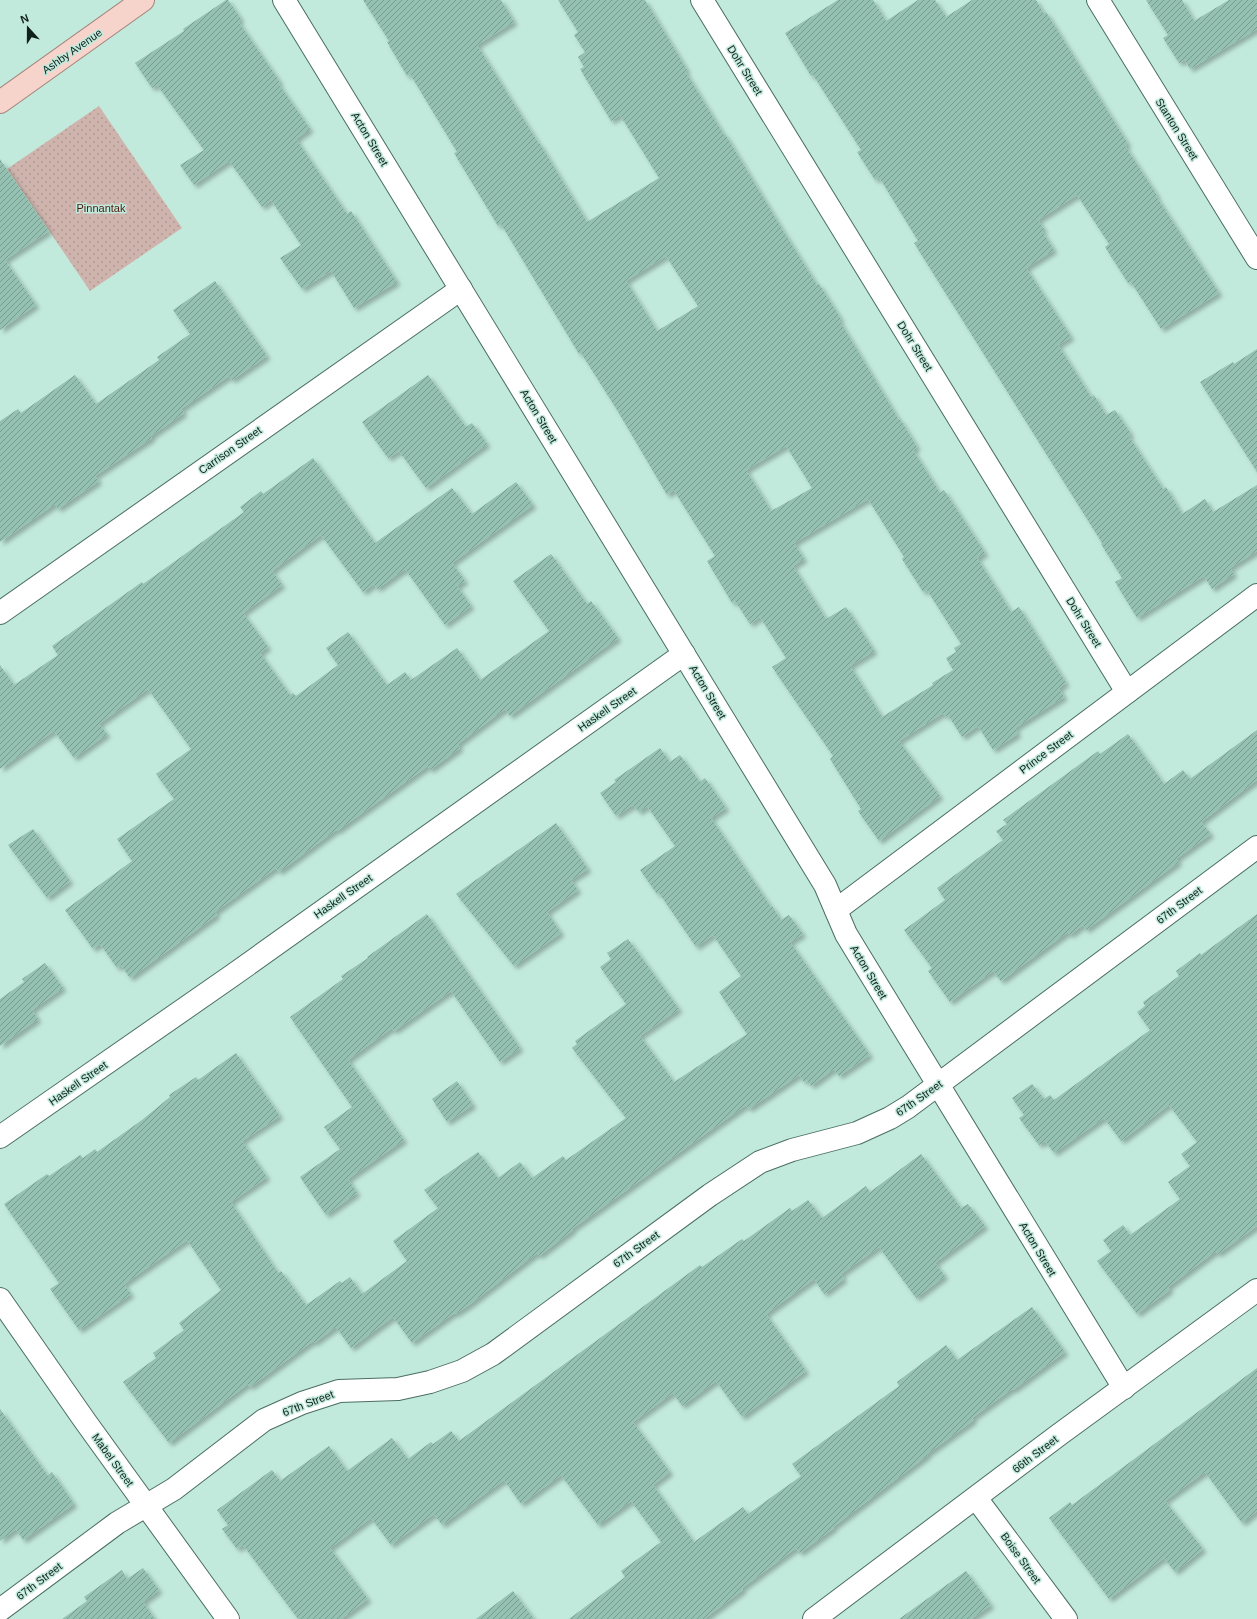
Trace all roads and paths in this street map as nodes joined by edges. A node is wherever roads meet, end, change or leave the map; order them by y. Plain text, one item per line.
1 (143, 0) edge
2 (284, 0) edge
3 (702, 0) edge
4 (1098, 0) edge
5 (0, 102) edge
6 (1257, 258) edge
7 (461, 289) junction
8 (1257, 595) edge
9 (0, 613) edge
10 (684, 654) junction
11 (1127, 692) junction
12 (1257, 847) edge
13 (836, 910) junction
14 (938, 1085) junction
15 (0, 1138) edge
16 (1257, 1290) edge
17 (0, 1299) edge
18 (1124, 1388) junction
19 (976, 1498) junction
20 (146, 1506) junction
21 (0, 1610) edge
22 (228, 1619) edge
23 (814, 1619) edge
24 (1066, 1619) edge

1 - 5 main road, Ashby Avenue
2 - 7 street, Acton Street
3 - 11 street, Dohr Street
4 - 6 street, Stanton Street
7 - 9 street, Carrison Street
7 - 10 street, Acton Street
8 - 11 street, Prince Street
10 - 13 street, Acton Street
10 - 15 street, Haskell Street
11 - 13 street, Prince Street
12 - 14 street, 67th Street
13 - 14 street, Acton Street
14 - 18 street, Acton Street
14 - 20 street, 67th Street
16 - 18 street, 66th Street
17 - 20 street, Mabel Street
18 - 19 street, 66th Street
19 - 23 street, 66th Street
19 - 24 street, Boise Street
20 - 21 street, 67th Street
20 - 22 street, Mabel Street

